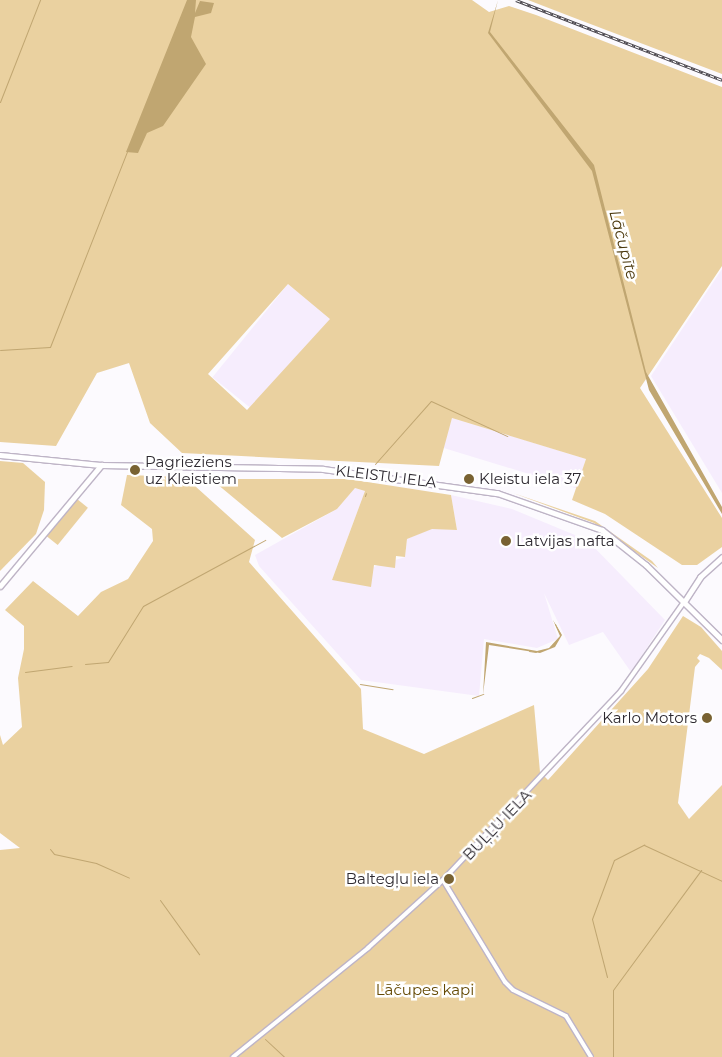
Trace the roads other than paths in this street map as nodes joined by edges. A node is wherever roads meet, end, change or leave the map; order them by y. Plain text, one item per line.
1 (0, 455) edge
2 (101, 465) junction
3 (722, 558) edge
4 (0, 586) edge
5 (684, 602) junction
6 (722, 640) edge
7 (443, 880) junction
8 (233, 1057) edge
9 (591, 1057) edge

1 - 2 main road, KLEISTU IELA
2 - 4 main road
2 - 5 main road, KLEISTU IELA
3 - 5 main road, BUĻĻU IELA
5 - 6 main road, KLEISTU IELA
5 - 7 street, BUĻĻU IELA
7 - 8 street, BUĻĻU IELA
7 - 9 street

